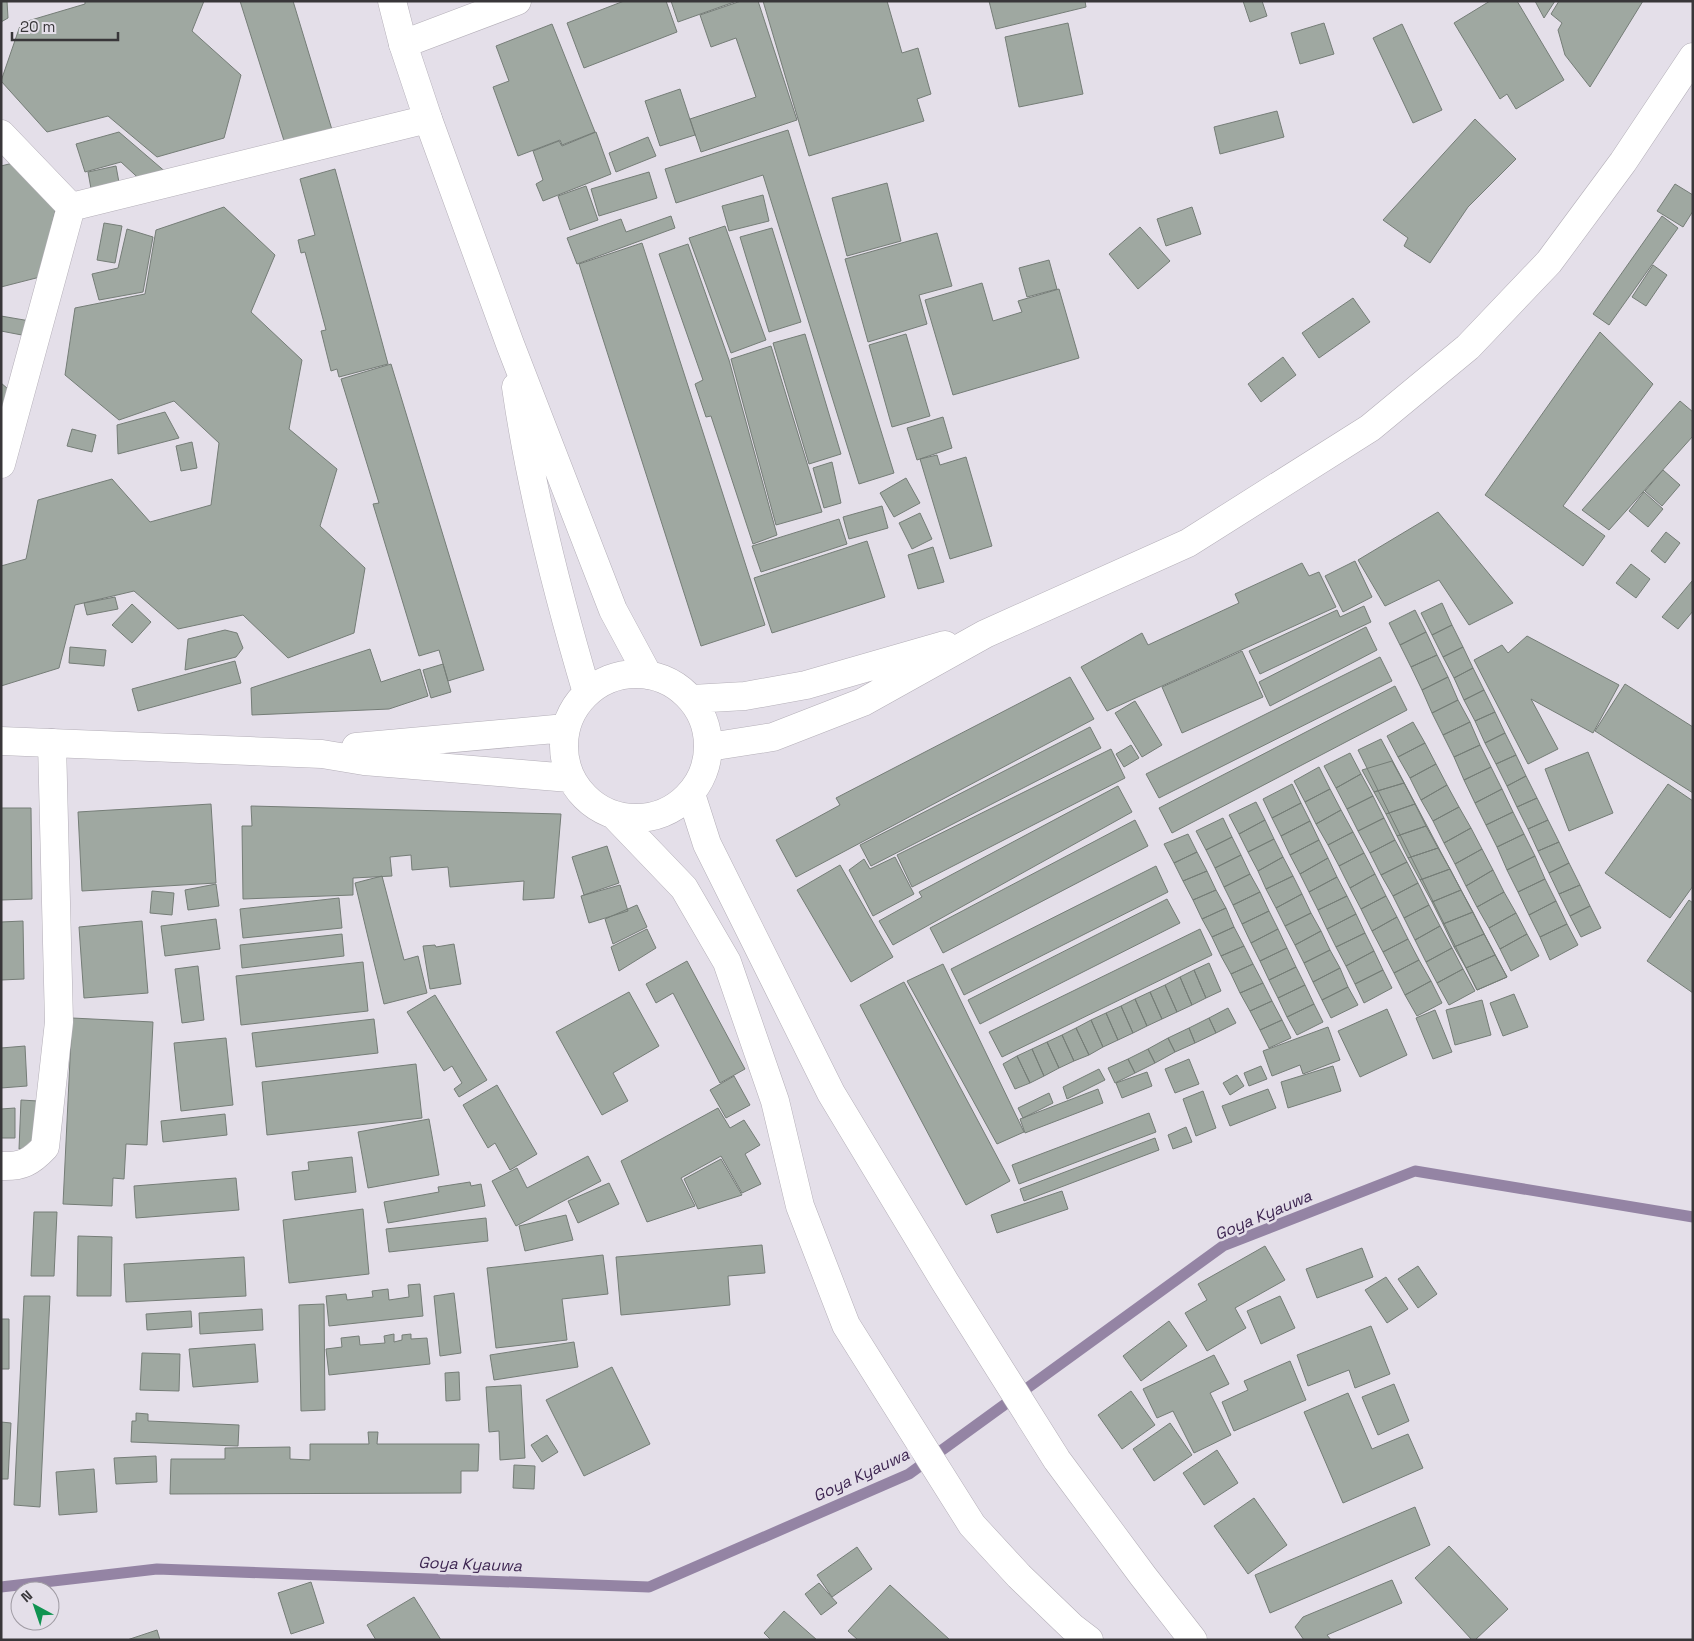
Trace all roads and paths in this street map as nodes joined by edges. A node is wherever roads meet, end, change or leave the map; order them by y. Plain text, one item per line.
1 (392, 1) edge
2 (517, 1) edge
3 (403, 44) junction
4 (1693, 56) edge
5 (428, 119) junction
6 (1, 134) edge
7 (71, 207) junction
8 (510, 344) junction
9 (1, 464) edge
10 (985, 634) junction
11 (648, 675) junction
12 (587, 693) junction
13 (692, 700) junction
14 (566, 728) junction
15 (1, 741) edge
16 (52, 743) junction
17 (709, 747) junction
18 (322, 754) junction
19 (570, 778) junction
20 (691, 794) junction
21 (615, 816) junction
22 (1, 1166) edge
23 (1089, 1640) edge
24 (1193, 1640) edge

1 - 3 main road
2 - 3 main road
3 - 5 main road
4 - 10 main road
5 - 7 main road
5 - 8 main road
6 - 7 main road
7 - 9 main road
8 - 11 main road
8 - 12 main road
10 - 13 main road
10 - 17 main road
11 - 12 main road
11 - 13 main road
12 - 14 main road
13 - 17 main road
14 - 18 main road
14 - 19 main road
15 - 16 main road
16 - 18 main road
16 - 22 main road
17 - 20 main road
18 - 19 main road
19 - 21 main road
20 - 21 main road
20 - 24 main road
21 - 23 main road

